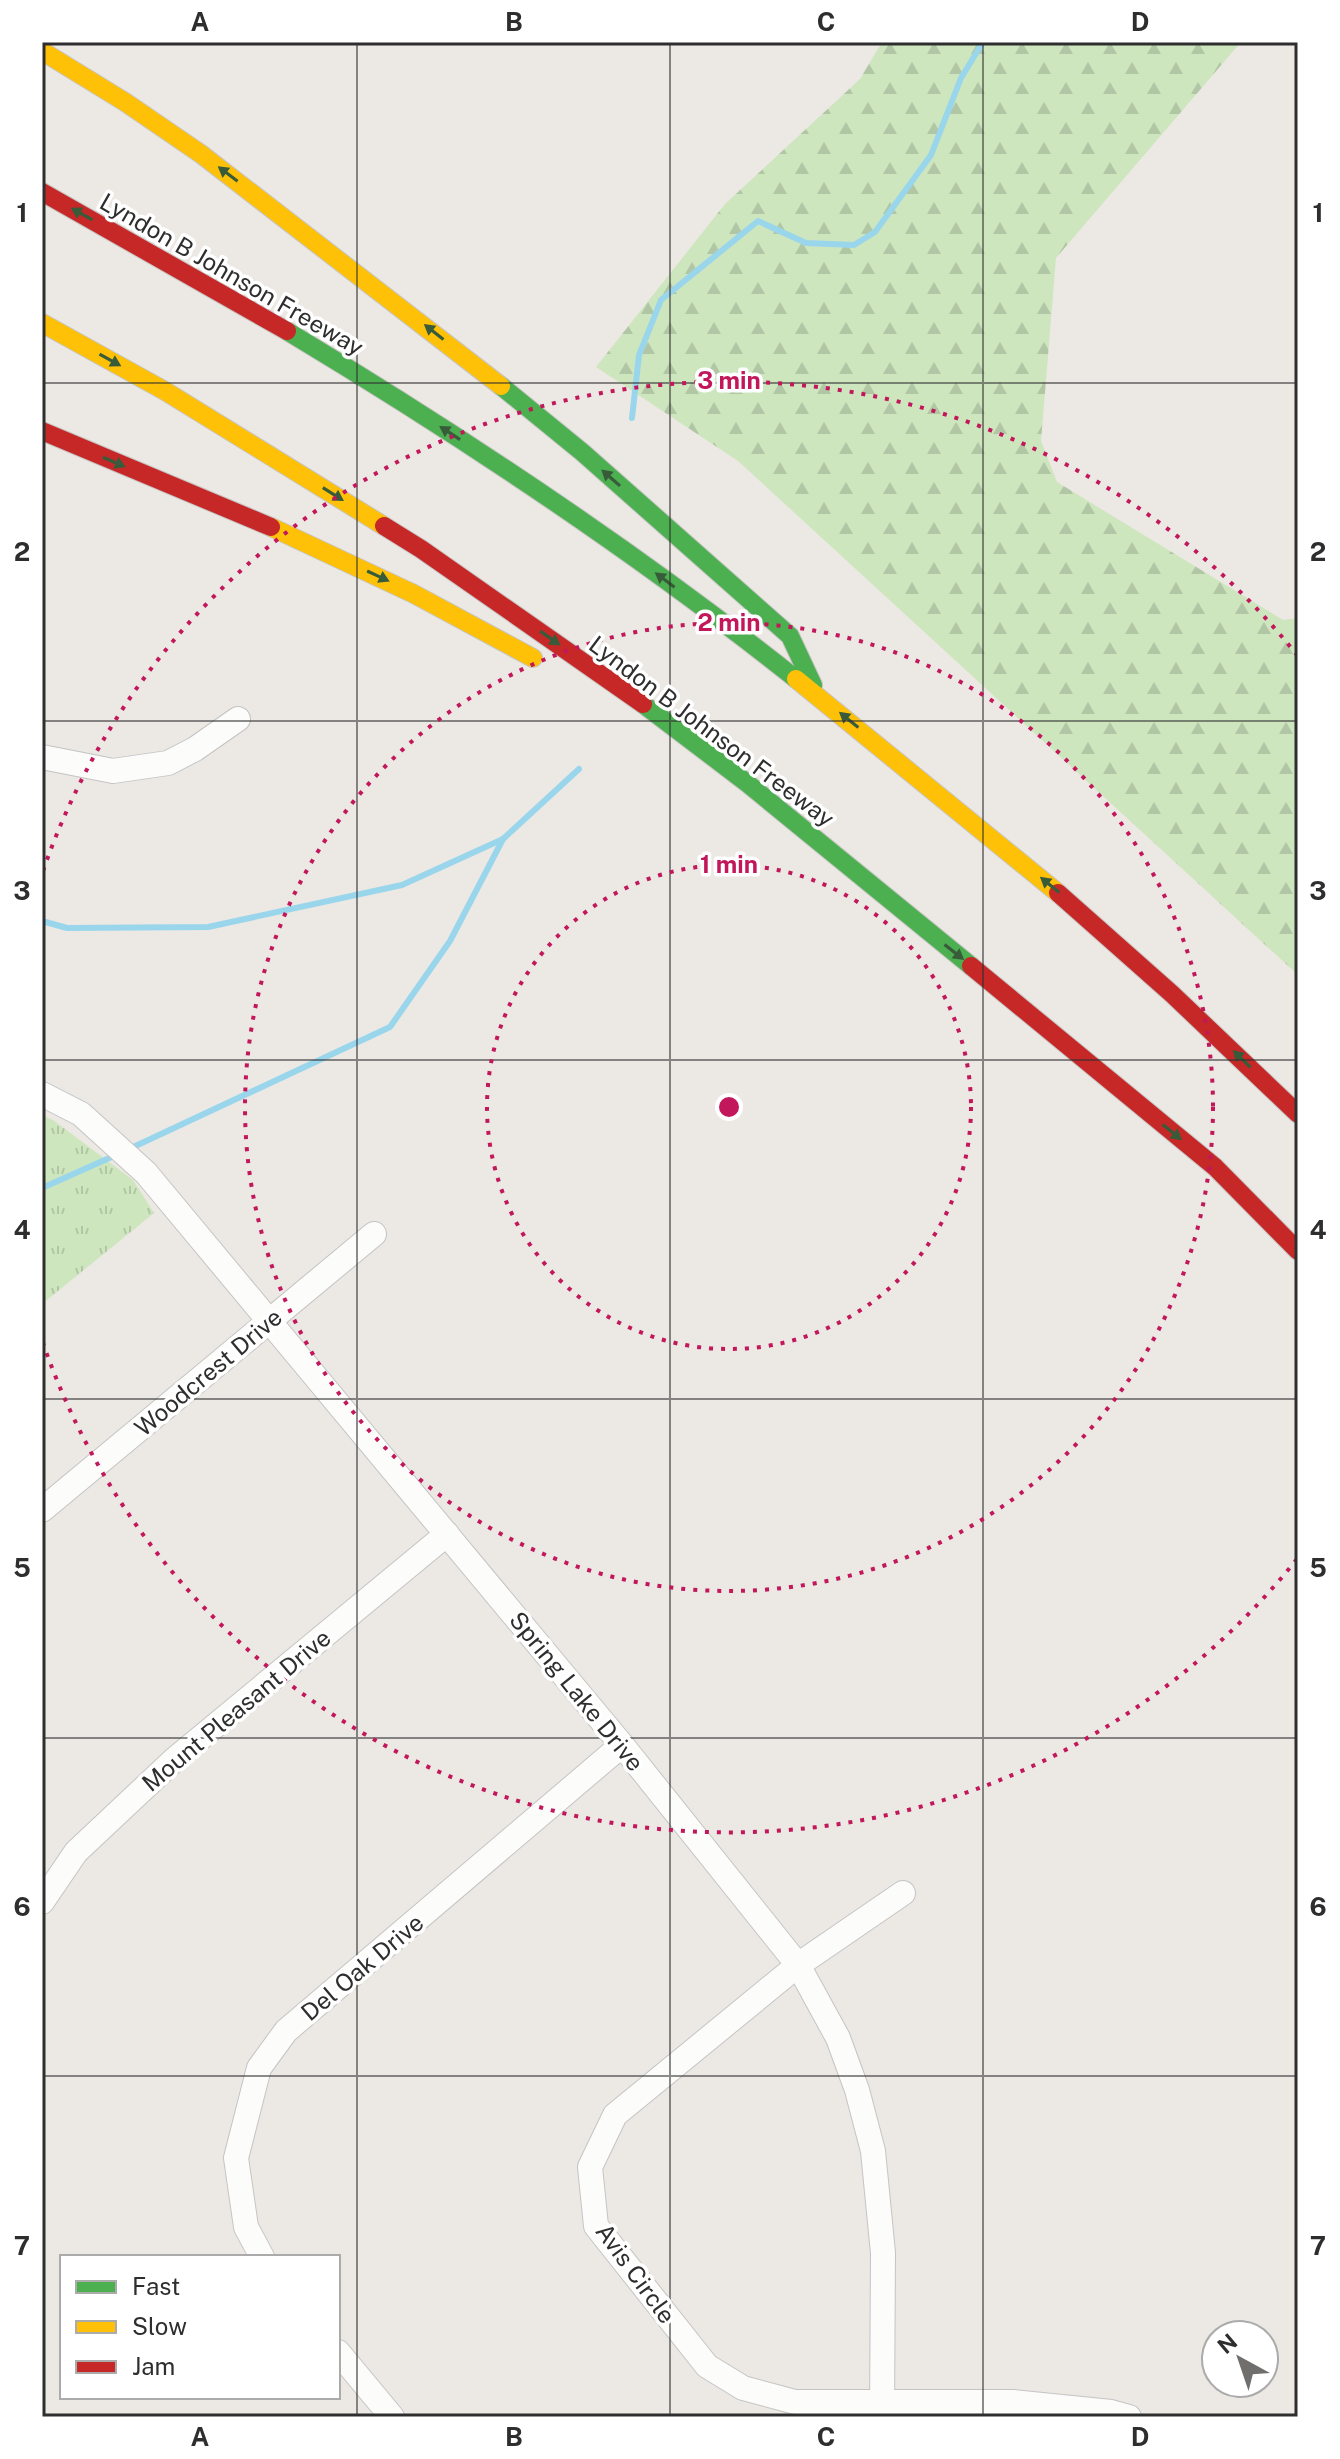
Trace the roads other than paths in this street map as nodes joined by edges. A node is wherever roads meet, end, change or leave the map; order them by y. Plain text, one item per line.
1 (42, 51) edge
2 (42, 192) edge
3 (42, 323) edge
4 (42, 431) edge
5 (544, 665) dead end
6 (817, 693) junction
7 (238, 719) dead end
8 (661, 741) dead end
9 (42, 757) edge
10 (916, 922) junction
11 (42, 1094) edge
12 (1298, 1114) edge
13 (374, 1234) dead end
14 (1298, 1251) edge
15 (270, 1320) junction
16 (42, 1510) edge
17 (447, 1534) junction
18 (622, 1745) junction
19 (903, 1893) dead end
20 (42, 1902) edge
21 (798, 1965) junction
22 (261, 2255) edge
23 (340, 2354) edge
24 (882, 2410) edge
25 (392, 2417) edge
26 (1129, 2417) edge

6 -> 1 highway
6 -> 2 highway, Lyndon B Johnson Freeway
3 -> 10 highway, Lyndon B Johnson Freeway
4 -> 5 highway
12 -> 6 highway, Lyndon B Johnson Freeway
7 - 9 street
8 - 10 highway
10 -> 14 highway, Lyndon B Johnson Freeway
11 - 15 street, Spring Lake Drive
13 - 15 street, Woodcrest Drive
15 - 16 street, Woodcrest Drive
15 - 17 street, Spring Lake Drive
17 - 18 street, Spring Lake Drive
17 - 20 street, Mount Pleasant Drive
18 - 21 street, Spring Lake Drive
18 - 22 street, Del Oak Drive
19 - 21 street, Avis Circle
21 - 24 street, Spring Lake Drive
21 - 24 street, Avis Circle
23 - 25 street
24 - 26 street, Avis Circle

